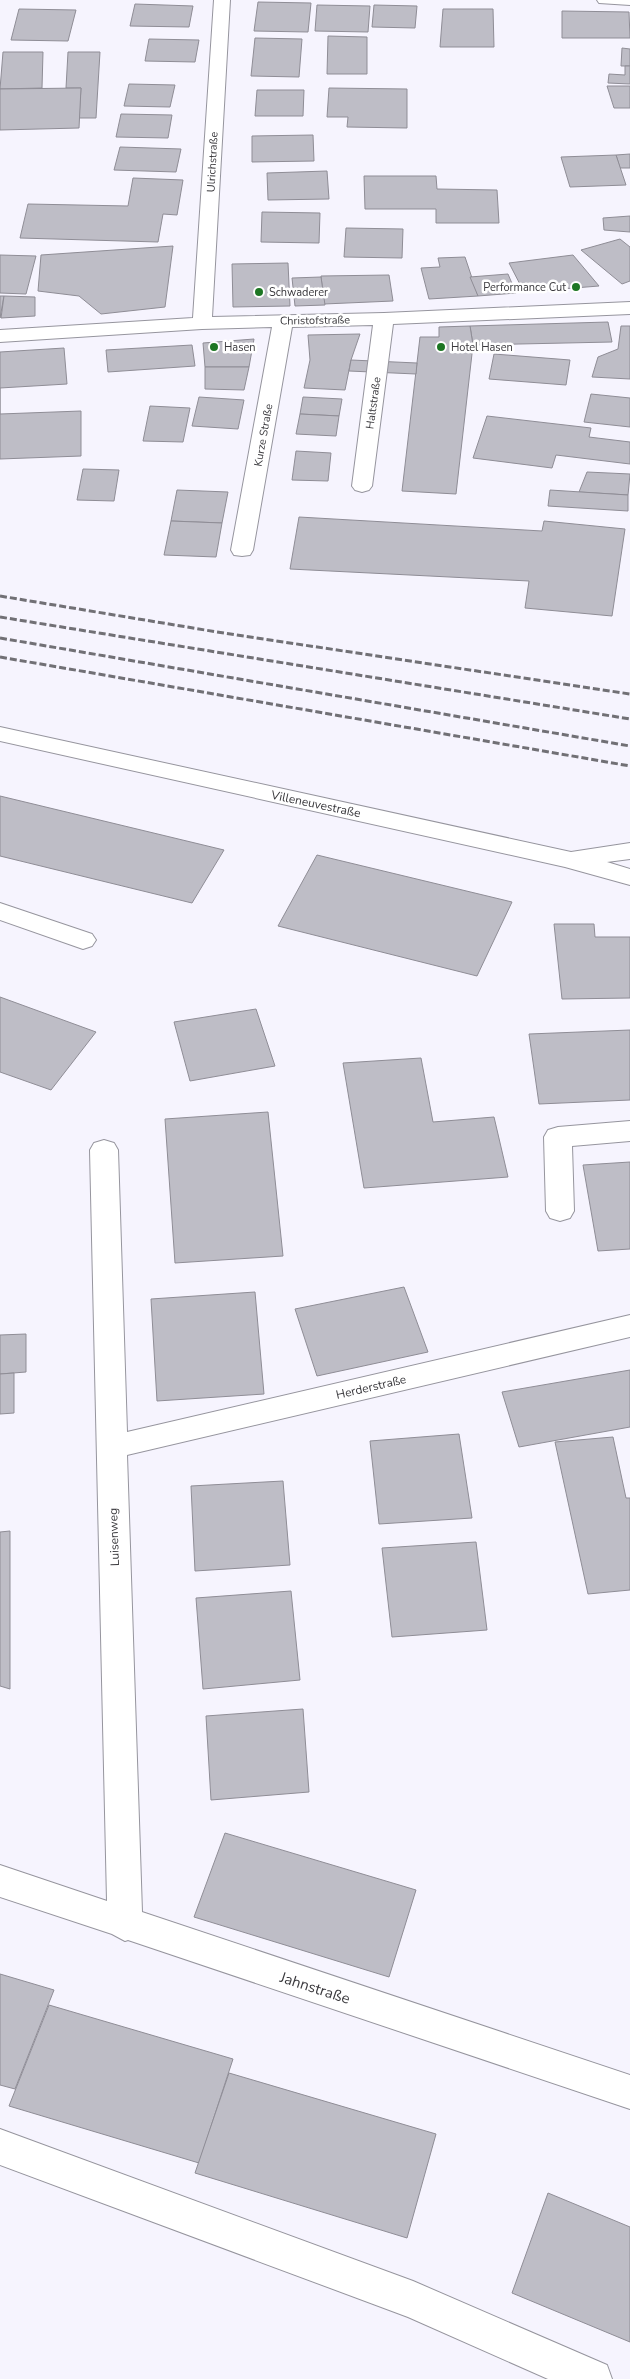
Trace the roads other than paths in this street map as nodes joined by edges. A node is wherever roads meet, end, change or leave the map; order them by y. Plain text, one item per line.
1 (222, 0) edge
2 (605, 0) edge
3 (630, 0) edge
4 (630, 308) edge
5 (384, 319) junction
6 (283, 321) junction
7 (202, 323) junction
8 (0, 336) edge
9 (362, 486) dead end
10 (242, 550) dead end
11 (0, 734) edge
12 (630, 851) edge
13 (568, 859) junction
14 (630, 877) edge
15 (0, 911) edge
16 (83, 940) dead end
17 (630, 1131) edge
18 (104, 1150) dead end
19 (560, 1211) dead end
20 (630, 1326) edge
21 (112, 1447) junction
22 (0, 1881) edge
23 (125, 1925) junction
24 (630, 2092) edge
25 (0, 2147) edge
26 (593, 2379) edge

1 - 7 street, Ulrichstraße
2 - 3 street
4 - 5 street, Christofstraße
5 - 6 street, Christofstraße
5 - 9 street, Haltstraße
6 - 7 street, Christofstraße
6 - 10 street, Kurze Straße
7 - 8 street, Christofstraße
11 - 13 street, Villeneuvestraße
12 - 13 street
13 - 14 street, Villeneuvestraße
15 - 16 street
17 - 19 street
18 - 21 street, Luisenweg
20 - 21 street, Herderstraße
21 - 23 street, Luisenweg
22 - 23 street, Jahnstraße
23 - 24 street, Jahnstraße
25 - 26 street

